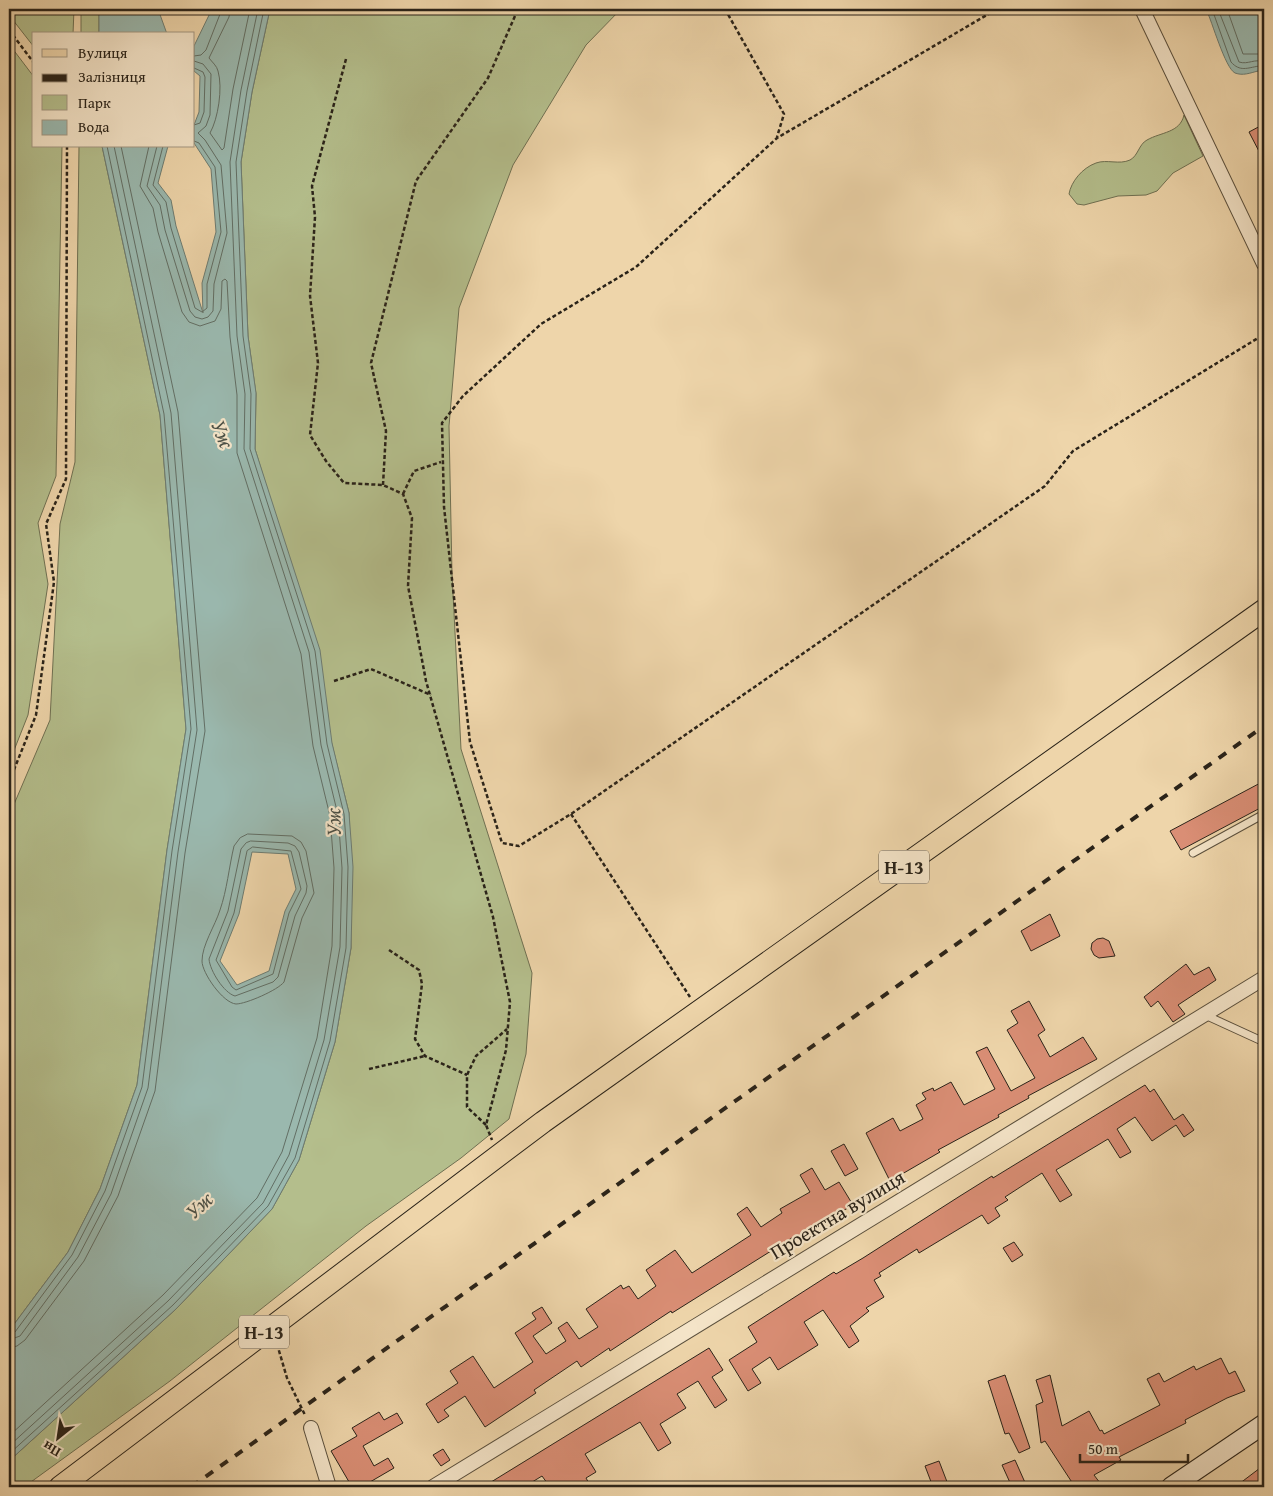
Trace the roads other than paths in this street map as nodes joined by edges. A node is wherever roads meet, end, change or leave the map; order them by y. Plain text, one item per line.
1 (1142, 9) edge
2 (1264, 264) edge
3 (1264, 610) edge
4 (1264, 814) edge
5 (1193, 853) dead end
6 (1264, 978) edge
7 (1204, 1015) junction
8 (1264, 1042) edge
9 (1264, 1424) edge
10 (311, 1428) road end
11 (60, 1487) edge
12 (329, 1487) edge
13 (432, 1487) edge
14 (1171, 1487) edge

1 - 2 street
3 - 11 main road, Н-13
4 - 5 lane
6 - 7 street, Проектна вулиця
7 - 8 lane
7 - 13 street, Проектна вулиця
9 - 14 main road
10 - 12 street

